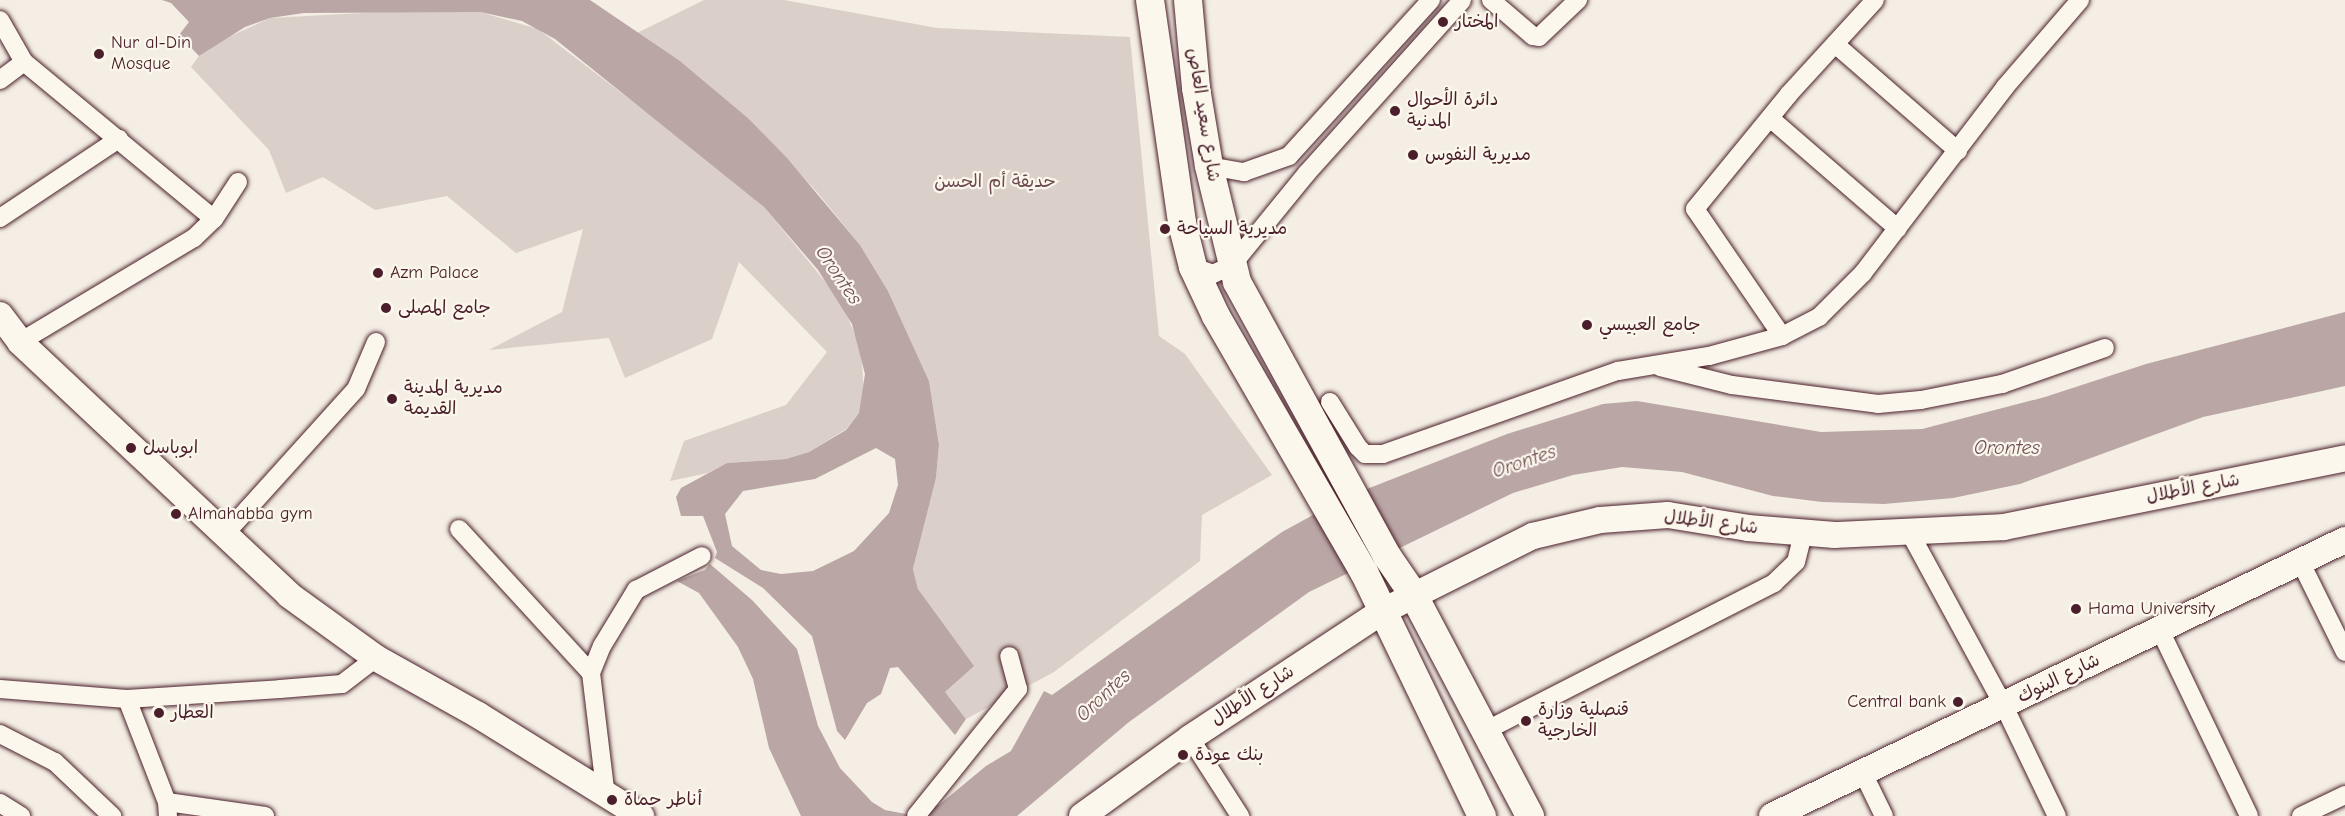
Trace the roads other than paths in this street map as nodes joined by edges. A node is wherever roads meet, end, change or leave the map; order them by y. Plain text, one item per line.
1 (1150, 0) edge
2 (1188, 0) edge
3 (1431, 0) edge
4 (1461, 0) edge
5 (1491, 0) edge
6 (1578, 0) edge
7 (1875, 0) edge
8 (2080, 0) edge
9 (0, 21) edge
10 (1835, 44) junction
11 (24, 62) junction
12 (0, 80) edge
13 (1770, 118) junction
14 (119, 139) junction
15 (1958, 151) junction
16 (1289, 156) junction
17 (1209, 166) junction
18 (1307, 173) junction
19 (238, 182) dead end
20 (0, 218) edge
21 (214, 219) junction
22 (1898, 229) junction
23 (1232, 265) junction
24 (1193, 267) junction
25 (0, 315) edge
26 (1782, 336) junction
27 (20, 342) junction
28 (376, 342) dead end
29 (2105, 348) dead end
30 (1656, 365) junction
31 (1330, 402) dead end
32 (2345, 459) edge
33 (459, 529) dead end
34 (1803, 533) junction
35 (1910, 533) junction
36 (225, 534) junction
37 (2345, 540) edge
38 (702, 556) dead end
39 (2301, 563) junction
40 (1413, 594) junction
41 (1381, 612) junction
42 (2160, 630) junction
43 (2345, 652) edge
44 (1009, 656) dead end
45 (376, 658) junction
46 (591, 673) junction
47 (0, 689) edge
48 (127, 699) junction
49 (2004, 706) junction
50 (1485, 731) junction
51 (0, 734) edge
52 (1190, 738) junction
53 (1863, 772) junction
54 (2345, 795) edge
55 (0, 803) edge
56 (611, 805) edge
57 (168, 809) edge
58 (917, 812) edge
59 (21, 816) edge
60 (112, 816) edge
61 (265, 816) edge
62 (641, 816) edge
63 (1082, 816) edge
64 (1240, 816) edge
65 (1482, 816) edge
66 (1530, 816) edge
67 (1772, 816) edge
68 (1884, 816) edge
69 (2057, 816) edge
70 (2249, 816) edge
71 (2301, 816) edge

1 - 24 main road
2 - 17 main road, شارع سعيد العاص
3 - 16 street
4 - 18 street
5 - 6 street
7 - 10 street
8 - 15 street
9 - 11 street
10 - 13 street
10 - 15 street
11 - 12 street
11 - 14 street
13 - 22 street
13 - 26 street
14 - 20 street
14 - 21 street
15 - 22 street
16 - 17 street
16 - 18 street
17 - 23 main road, شارع سعيد العاص
18 - 23 street
19 - 21 street
21 - 27 street
22 - 26 street
23 - 24 street
23 - 40 main road, شارع سعيد العاص
24 - 41 main road
25 - 27 main road
26 - 30 street
27 - 36 main road
28 - 36 street
29 - 30 street
30 - 31 street
32 - 35 main road, شارع الأطلال
33 - 46 street
34 - 35 main road, شارع الأطلال
34 - 40 main road, شارع الأطلال
34 - 50 street
35 - 49 street
36 - 45 main road
37 - 39 main road, شارع البنوك
38 - 46 street
39 - 42 main road, شارع البنوك
39 - 43 street
40 - 41 main road, شارع الأطلال
40 - 50 main road, شارع سعيد العاص
41 - 52 main road, شارع الأطلال
41 - 65 main road
42 - 49 main road, شارع البنوك
42 - 70 street
44 - 58 street
45 - 48 street
45 - 56 main road
46 - 56 street
47 - 48 street
48 - 57 street
49 - 53 main road, شارع البنوك
49 - 69 street
50 - 66 main road, شارع سعيد العاص
51 - 60 street
52 - 63 main road, شارع الأطلال
52 - 64 street
53 - 67 main road, شارع البنوك
53 - 68 street
54 - 71 street
55 - 59 street
56 - 62 main road
57 - 61 street

